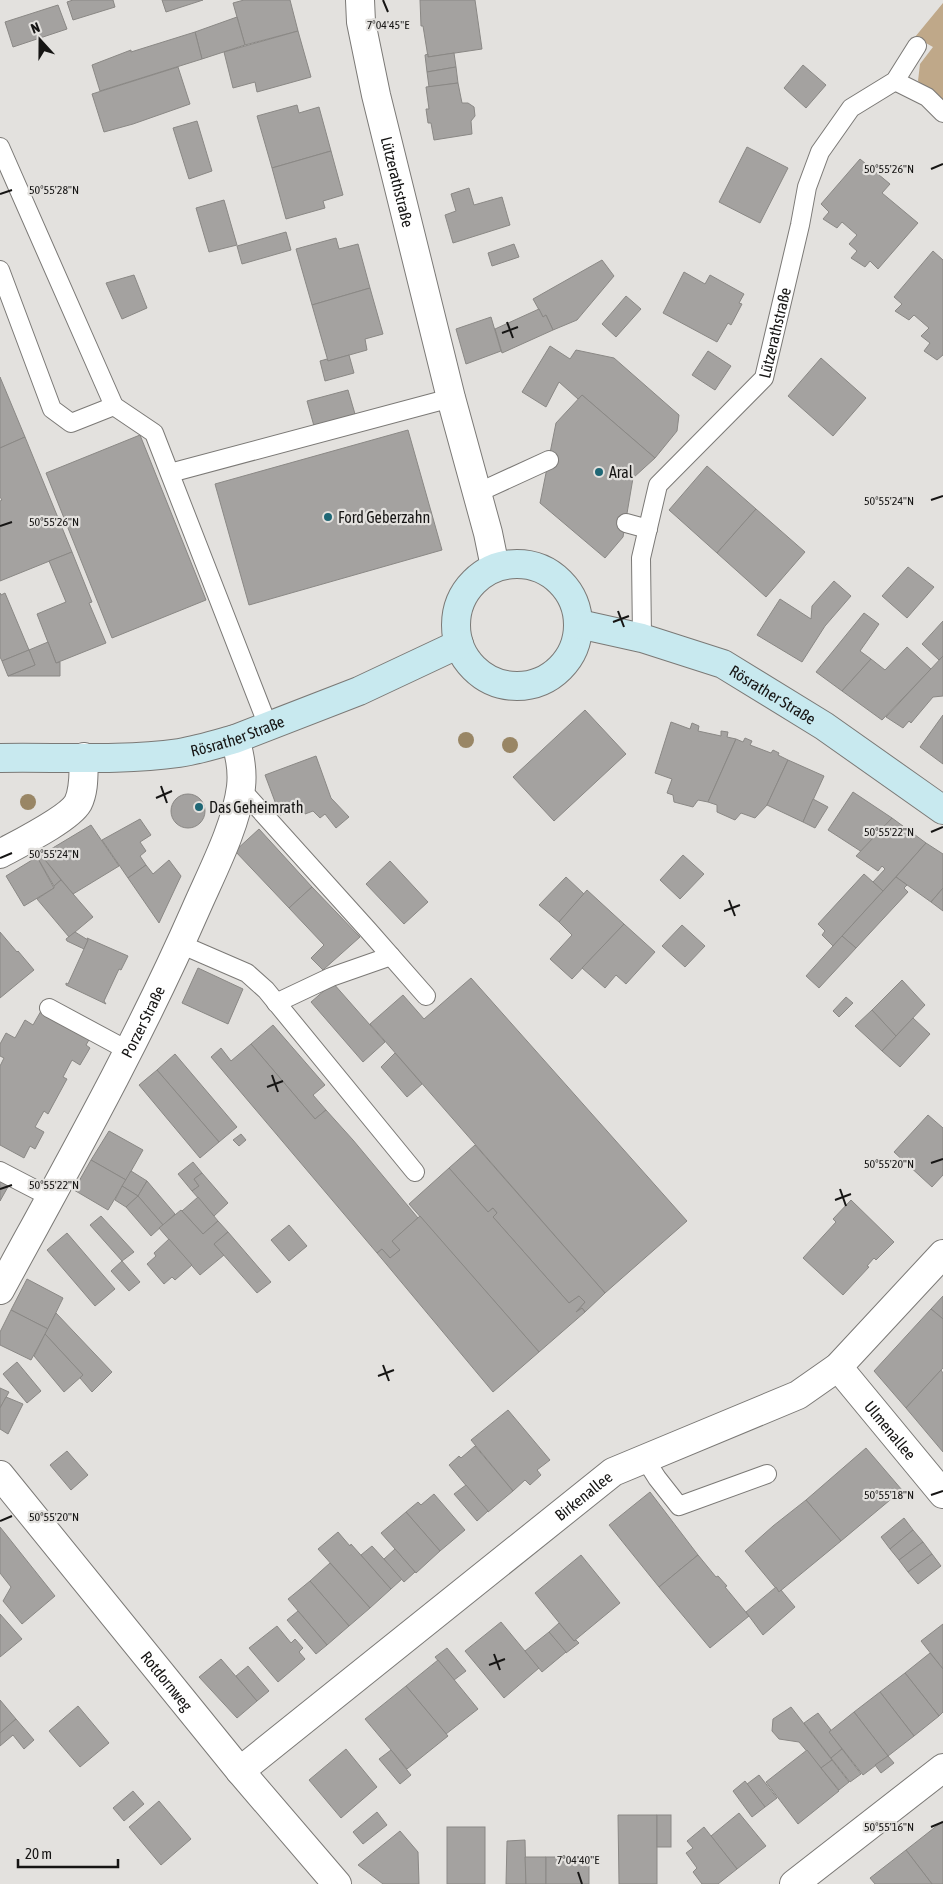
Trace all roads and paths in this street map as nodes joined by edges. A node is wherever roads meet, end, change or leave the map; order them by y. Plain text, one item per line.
1 (360, 0) edge
2 (917, 46) dead end
3 (895, 81) junction
4 (943, 113) edge
5 (0, 148) edge
6 (0, 270) edge
7 (451, 398) junction
8 (114, 406) junction
9 (549, 460) dead end
10 (170, 473) junction
11 (477, 493) junction
12 (626, 523) dead end
13 (648, 529) junction
14 (495, 567) junction
15 (579, 624) junction
16 (642, 638) junction
17 (459, 644) junction
18 (268, 726) junction
19 (235, 739) junction
20 (84, 757) junction
21 (0, 758) edge
22 (241, 789) junction
23 (943, 810) edge
24 (0, 854) edge
25 (180, 944) junction
26 (391, 956) junction
27 (426, 996) dead end
28 (276, 1002) junction
29 (49, 1008) dead end
30 (127, 1050) junction
31 (0, 1171) edge
32 (415, 1172) dead end
33 (50, 1197) junction
34 (943, 1254) edge
35 (0, 1290) edge
36 (838, 1367) junction
37 (645, 1458) junction
38 (0, 1474) edge
39 (767, 1474) dead end
40 (943, 1494) edge
41 (943, 1768) edge
42 (240, 1771) junction
43 (337, 1884) edge
44 (794, 1884) edge

1 - 7 street, Lützerathstraße
2 - 3 lane, Lützerathstraße
3 - 4 lane
3 - 13 lane, Lützerathstraße
5 - 8 lane
6 - 8 lane
7 - 10 lane
7 - 11 street, Lützerathstraße
8 - 10 lane
9 - 11 lane
10 - 18 lane
11 - 14 street, Lützerathstraße
12 - 13 lane
13 - 16 lane, Lützerathstraße
14 - 15 main road
14 - 17 main road
15 - 16 main road, Rösrather Straße
15 - 17 main road
16 - 23 main road, Rösrather Straße
17 - 18 main road, Rösrather Straße
18 - 19 main road, Rösrather Straße
19 - 20 main road, Rösrather Straße
19 - 22 street, Porzer Straße
20 - 21 main road, Rösrather Straße
20 - 24 street
22 - 25 street, Porzer Straße
22 - 26 lane
25 - 28 lane
25 - 30 street, Porzer Straße
26 - 27 lane
26 - 28 lane
28 - 32 lane
29 - 30 lane
30 - 33 street, Porzer Straße
31 - 33 lane
33 - 35 street, Porzer Straße
34 - 36 street, Birkenallee
36 - 37 street, Birkenallee
36 - 40 street, Ulmenallee
37 - 39 lane
37 - 42 street, Birkenallee
38 - 42 street, Rotdornweg
41 - 44 street
42 - 43 street, Rotdornweg

